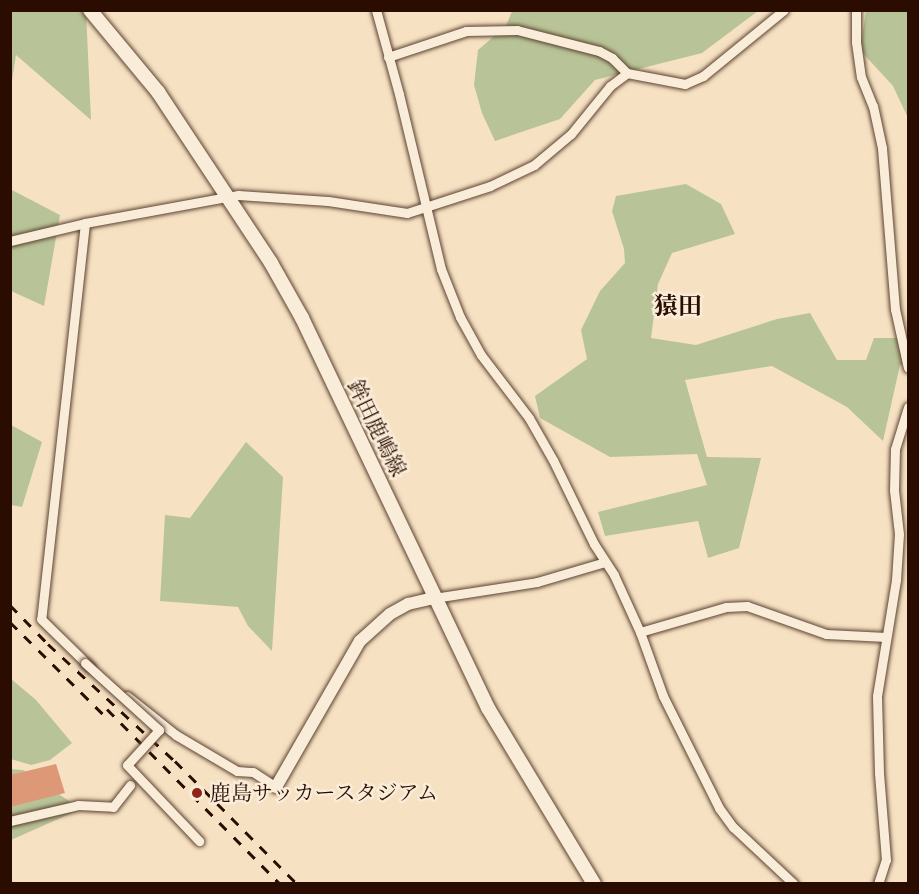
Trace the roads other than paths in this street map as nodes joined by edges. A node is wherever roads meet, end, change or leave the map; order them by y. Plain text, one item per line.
1 (376, 10) edge
2 (784, 10) edge
3 (856, 10) edge
4 (92, 11) edge
5 (388, 57) junction
6 (627, 73) junction
7 (229, 197) junction
8 (426, 206) junction
9 (85, 223) junction
10 (10, 241) edge
11 (909, 368) edge
12 (909, 407) edge
13 (605, 561) junction
14 (434, 598) junction
15 (640, 632) junction
16 (886, 637) junction
17 (85, 663) junction
18 (130, 786) dead end
19 (276, 788) joint
20 (10, 820) edge
21 (200, 841) dead end
22 (594, 884) edge
23 (794, 884) edge
24 (878, 884) edge

1 - 5 street
2 - 6 street
3 - 11 street
4 - 7 main road, 鉾田鹿嶋線
5 - 6 street
5 - 8 street
6 - 8 street
7 - 8 street
7 - 9 street
7 - 14 main road, 鉾田鹿嶋線
8 - 13 street
9 - 10 street
9 - 17 street
12 - 16 street
13 - 14 street
13 - 15 street
14 - 19 street
14 - 22 main road, 鉾田鹿嶋線
15 - 16 street
15 - 23 street
16 - 24 street
17 - 19 street
17 - 21 street, bridge
18 - 20 street

